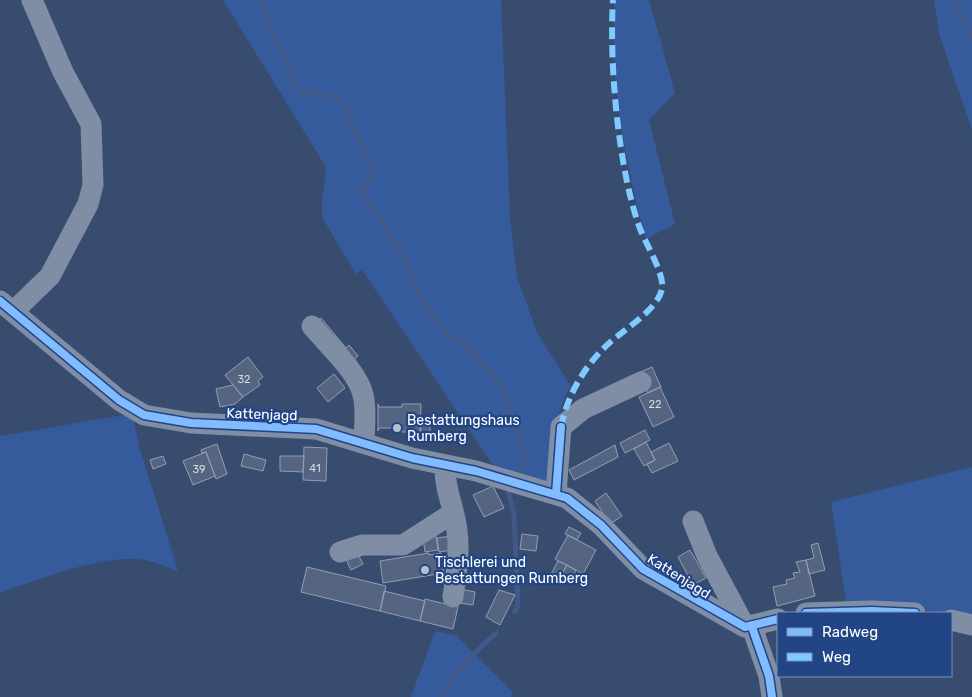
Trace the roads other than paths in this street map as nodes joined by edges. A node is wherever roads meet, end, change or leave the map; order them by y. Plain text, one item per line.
1 (32, 0) edge
2 (7, 307) edge
3 (312, 326) dead end
4 (641, 382) dead end
5 (364, 443) junction
6 (445, 466) junction
7 (556, 494) junction
8 (453, 513) junction
9 (693, 521) dead end
10 (340, 552) dead end
11 (453, 597) dead end
12 (839, 612) edge
13 (894, 612) edge
14 (777, 619) edge
15 (952, 620) edge
16 (972, 625) edge
17 (748, 627) junction
18 (772, 697) edge

1 - 2 street
2 - 5 street, Kattenjagd
3 - 5 street
4 - 7 street
5 - 6 street, Kattenjagd
6 - 7 street, Kattenjagd
6 - 8 street
7 - 17 street, Kattenjagd
8 - 10 street
8 - 11 street
9 - 17 street
12 - 13 street
14 - 17 street
15 - 16 street
17 - 18 street

